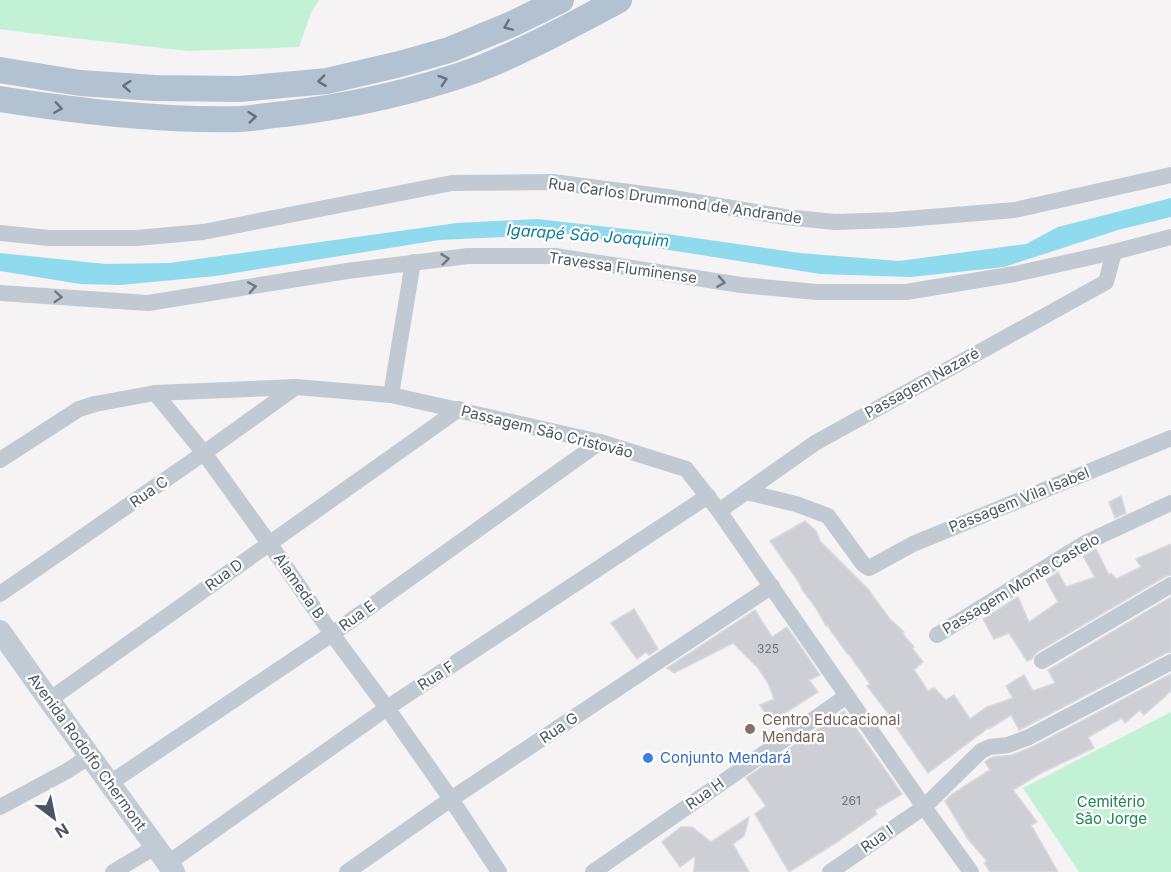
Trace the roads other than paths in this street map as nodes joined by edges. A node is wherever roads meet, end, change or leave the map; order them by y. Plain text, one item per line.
1 (561, 0) edge
2 (619, 0) edge
3 (0, 70) edge
4 (0, 99) edge
5 (1171, 176) edge
6 (0, 233) edge
7 (1171, 237) edge
8 (1114, 252) junction
9 (413, 262) junction
10 (0, 293) edge
11 (296, 387) junction
12 (155, 393) junction
13 (391, 395) junction
14 (459, 410) junction
15 (1171, 438) edge
16 (600, 442) junction
17 (204, 453) junction
18 (0, 460) edge
19 (746, 492) junction
20 (708, 496) junction
21 (1171, 503) edge
22 (719, 511) junction
23 (269, 543) junction
24 (1171, 585) edge
25 (772, 586) junction
26 (0, 594) edge
27 (332, 634) junction
28 (937, 635) dead end
29 (4, 645) edge
30 (1042, 662) dead end
31 (1171, 662) edge
32 (847, 696) junction
33 (49, 700) junction
34 (387, 708) junction
35 (90, 756) junction
36 (110, 783) junction
37 (451, 799) junction
38 (0, 807) edge
39 (924, 807) junction
40 (166, 861) edge
41 (113, 872) edge
42 (347, 872) edge
43 (499, 872) edge
44 (593, 872) edge
45 (830, 872) edge
46 (971, 872) edge

1 -> 3 main road
4 -> 2 main road
5 - 6 street, Rua Carlos Drummond de Andrande
7 - 8 street, Travessa Fluminense
9 -> 8 street, Travessa Fluminense
8 - 19 street, Passagem Nazaré
10 -> 9 street, Travessa Fluminense
9 - 13 street
11 - 12 street, Passagem São Cristovão
11 - 13 street, Passagem São Cristovão
11 - 17 street, Rua C
12 - 17 street, Alameda B
12 - 18 street, Passagem São Cristovão
13 - 14 street, Passagem São Cristovão
14 - 16 street, Passagem São Cristovão
14 - 23 street, Rua D
15 - 19 street, Passagem Vila Isabel
16 - 20 street, Passagem São Cristovão
16 - 27 street, Rua E
17 - 23 street, Alameda B
17 - 26 street, Rua C
19 - 22 street, Passagem Nazaré
20 - 22 street, Passagem São Cristovão
20 - 34 street, Rua F
21 - 28 street, Passagem Monte Castelo
22 - 25 street, Passagem São Cristovão
23 - 27 street, Alameda B
23 - 33 street, Rua D
24 - 30 street
25 - 32 street, Passagem São Cristovão
25 - 37 street, Rua G
27 - 34 street, Alameda B
27 - 36 street, Rua E
29 - 33 main road, Avenida Rodolfo Chermont
31 - 39 street, Rua I
32 - 39 street, Passagem São Cristovão
32 - 44 street, Rua H
33 - 35 main road, Avenida Rodolfo Chermont
34 - 37 street, Alameda B
34 - 40 street, Rua F
35 - 36 main road, Avenida Rodolfo Chermont
35 - 38 street
36 - 40 main road, Avenida Rodolfo Chermont
37 - 42 street, Rua G
37 - 43 street, Alameda B
39 - 45 street, Rua I
39 - 46 street, Passagem São Cristovão
40 - 41 street, Rua F

